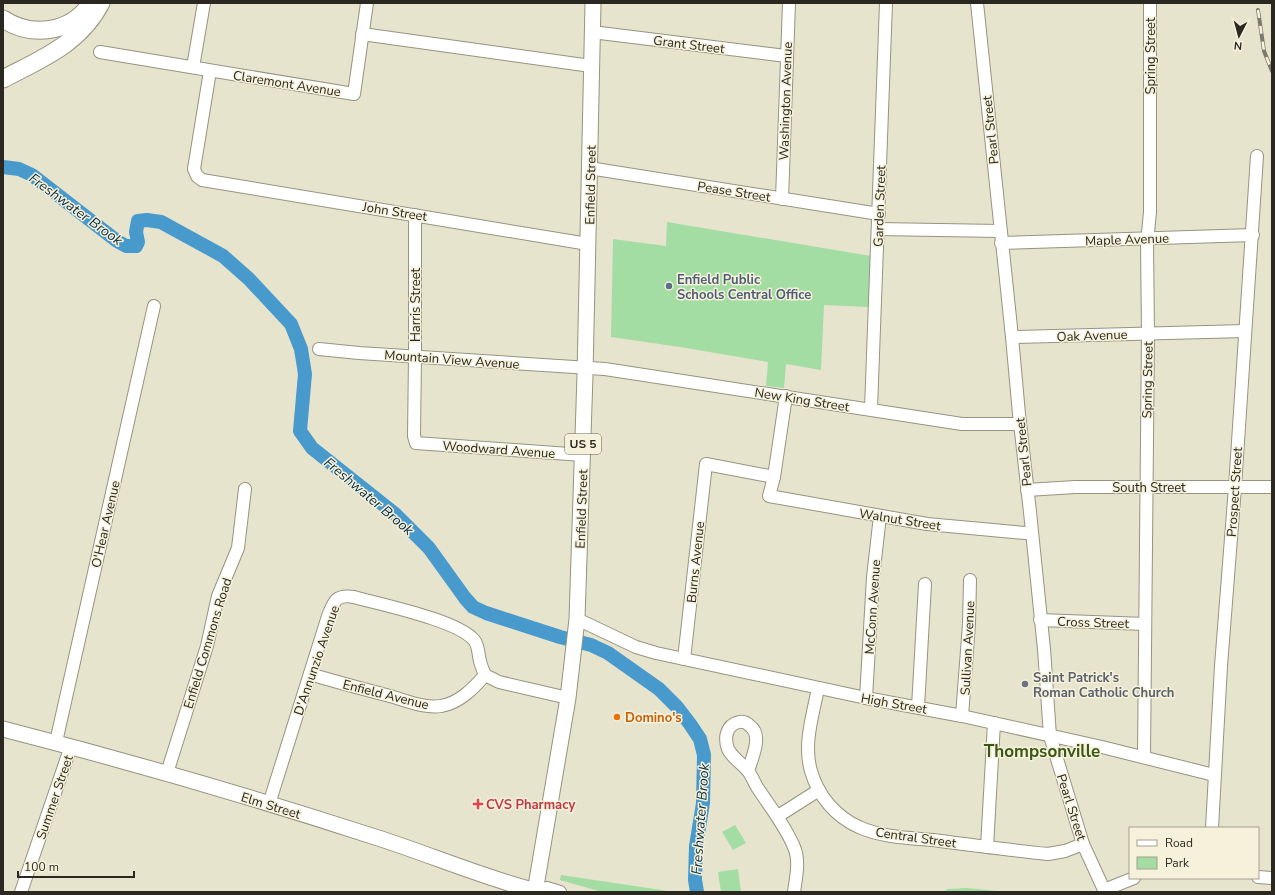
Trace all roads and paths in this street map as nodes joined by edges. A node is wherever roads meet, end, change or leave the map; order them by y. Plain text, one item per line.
1 (91, 3) edge
2 (101, 3) edge
3 (204, 3) edge
4 (367, 3) edge
5 (593, 3) edge
6 (789, 3) edge
7 (886, 3) edge
8 (977, 3) edge
9 (1150, 3) edge
10 (3, 19) edge
11 (592, 32) junction
12 (362, 34) junction
13 (100, 52) dead end
14 (786, 56) junction
15 (591, 66) junction
16 (193, 67) junction
17 (210, 71) junction
18 (3, 79) edge
19 (1257, 156) dead end
20 (589, 168) junction
21 (782, 199) junction
22 (879, 214) junction
23 (415, 215) junction
24 (878, 229) junction
25 (1000, 230) junction
26 (1253, 235) junction
27 (1148, 238) junction
28 (1001, 243) junction
29 (588, 244) junction
30 (154, 306) dead end
31 (1245, 330) junction
32 (1148, 333) junction
33 (1012, 337) junction
34 (319, 349) dead end
35 (416, 357) junction
36 (586, 368) junction
37 (786, 396) junction
38 (871, 409) junction
39 (1020, 424) junction
40 (416, 442) joint
41 (583, 455) junction
42 (774, 477) junction
43 (1146, 487) junction
44 (1235, 487) junction
45 (1272, 487) edge
46 (245, 489) dead end
47 (1027, 490) junction
48 (880, 516) junction
49 (1032, 533) junction
50 (970, 580) dead end
51 (925, 584) dead end
52 (1040, 620) junction
53 (1145, 624) junction
54 (577, 626) junction
55 (684, 659) junction
56 (310, 674) junction
57 (485, 675) junction
58 (818, 688) junction
59 (568, 698) junction
60 (866, 698) junction
61 (918, 707) junction
62 (962, 716) junction
63 (994, 723) junction
64 (3, 729) edge
65 (1050, 736) junction
66 (56, 742) junction
67 (71, 746) junction
68 (1144, 757) junction
69 (748, 771) dead end
70 (167, 773) junction
71 (1214, 775) junction
72 (819, 790) junction
73 (269, 804) junction
74 (778, 816) junction
75 (1212, 827) edge
76 (1084, 844) junction
77 (987, 847) junction
78 (1259, 877) edge
79 (1272, 878) edge
80 (1132, 879) edge
81 (1105, 891) edge
82 (21, 892) edge
83 (536, 892) edge
84 (560, 892) edge
85 (794, 892) edge

1 - 10 highway
2 - 18 highway
3 - 16 street
4 - 12 street
5 - 11 main road, Enfield Street / US 5
6 - 14 street, Washington Avenue
7 - 22 street, Garden Street
8 - 25 street, Pearl Street
9 - 27 street, Spring Street
11 - 14 street, Grant Street
11 - 15 main road, Enfield Street / US 5
12 - 15 street
12 - 17 street, Claremont Avenue
13 - 16 street, Claremont Avenue
14 - 21 street, Washington Avenue
15 - 20 main road, Enfield Street / US 5
16 - 17 street, Claremont Avenue
17 - 23 street, John Street
19 - 26 street, Prospect Street
20 - 21 street, Pease Street
20 - 29 main road, Enfield Street / US 5
21 - 22 street, Pease Street
22 - 24 street, Garden Street
23 - 29 street, John Street
23 - 35 street, Harris Street
24 - 25 street
24 - 38 street, Garden Street
25 - 28 street, Pearl Street
26 - 27 street, Maple Avenue
26 - 31 street, Prospect Street
27 - 28 street, Maple Avenue
27 - 32 street, Spring Street
28 - 33 street, Pearl Street
29 - 36 main road, Enfield Street / US 5
30 - 66 street, O'Hear Avenue
31 - 32 street, Oak Avenue
31 - 44 street, Prospect Street
32 - 33 street, Oak Avenue
32 - 43 street, Spring Street
33 - 39 street, Pearl Street
34 - 35 street, Mountain View Avenue
35 - 36 street, Mountain View Avenue
35 - 40 street, Harris Street
36 - 37 street, New King Street
36 - 41 main road, Enfield Street / US 5
37 - 38 street, New King Street
37 - 42 street
38 - 39 street, New King Street
39 - 47 street, Pearl Street
40 - 41 street, Woodward Avenue
41 - 54 main road, Enfield Street / US 5
42 - 48 street, Walnut Street
42 - 55 street, Burns Avenue
43 - 44 street, South Street
43 - 47 street, South Street
43 - 53 street, Spring Street
44 - 45 street, South Street
44 - 71 street, Prospect Street
46 - 70 street, Enfield Commons Road
47 - 49 street, Pearl Street
48 - 49 street, Walnut Street
48 - 60 street, McConn Avenue
49 - 52 street, Pearl Street
50 - 62 street, Sullivan Avenue
51 - 61 street
52 - 53 street, Cross Street
52 - 65 street, Pearl Street
53 - 68 street, Spring Street
54 - 55 street, High Street
54 - 59 main road, Enfield Street / US 5
55 - 58 street, High Street
56 - 57 street, Enfield Avenue
56 - 57 street, D'Annunzio Avenue
56 - 73 street, D'Annunzio Avenue
57 - 59 street
58 - 60 street, High Street
58 - 72 street, Central Street
59 - 83 main road, Enfield Street / US 5
60 - 61 street, High Street
61 - 62 street, High Street
62 - 63 street, High Street
63 - 65 street, High Street
63 - 77 street
64 - 66 main road, Elm Street
65 - 68 street, High Street
65 - 76 street, Pearl Street
66 - 67 main road, Elm Street
67 - 70 main road, Elm Street
67 - 82 street, Summer Street
68 - 71 street, High Street
69 - 74 street
70 - 73 main road, Elm Street
71 - 75 street, Prospect Street
72 - 74 street
72 - 77 street, Central Street
73 - 83 main road, Elm Street
74 - 85 street
76 - 77 street, Central Street
76 - 81 street, Pearl Street
78 - 79 street
80 - 81 street
83 - 84 street

